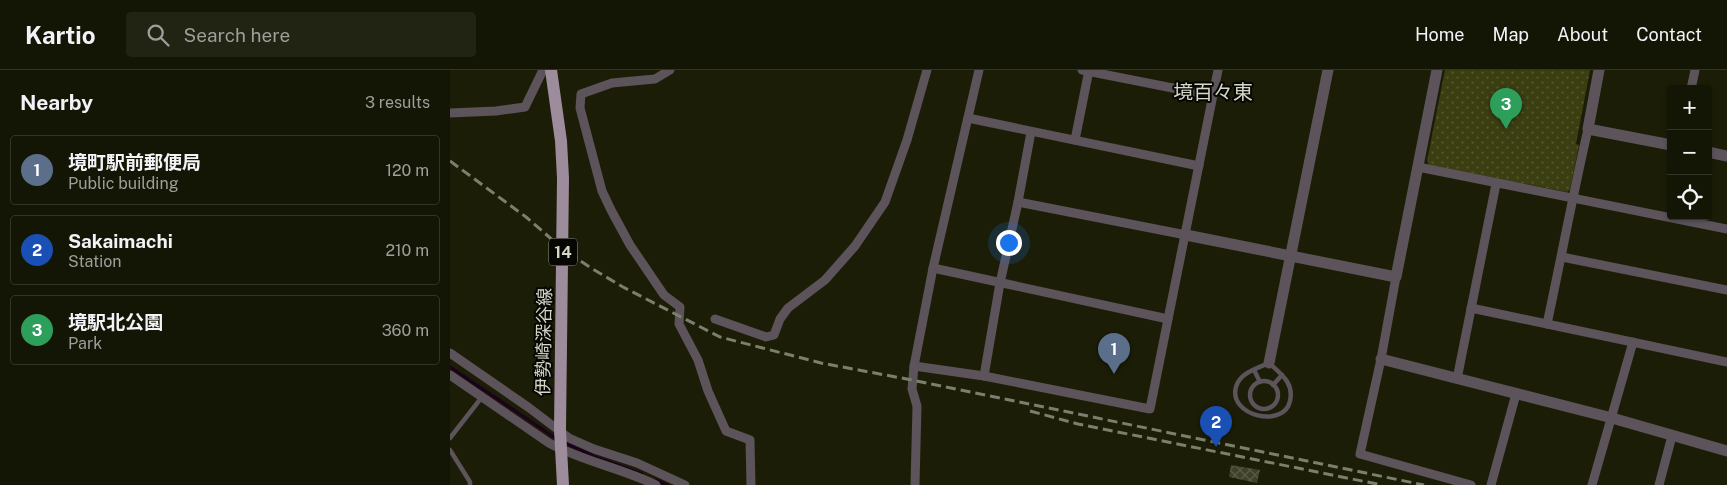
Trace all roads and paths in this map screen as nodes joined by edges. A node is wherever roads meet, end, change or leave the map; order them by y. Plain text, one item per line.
1 (543, 70) edge
2 (551, 70) edge
3 (670, 70) edge
4 (927, 70) edge
5 (979, 70) edge
6 (1087, 70) edge
7 (1218, 70) edge
8 (1328, 70) edge
9 (1437, 70) edge
10 (1599, 70) edge
11 (1695, 70) edge
12 (1692, 85) edge
13 (1213, 96) junction
14 (450, 113) edge
15 (968, 118) junction
16 (1588, 129) junction
17 (1031, 132) junction
18 (1075, 140) junction
19 (1667, 144) edge
20 (1712, 153) edge
21 (1727, 156) edge
22 (1199, 166) junction
23 (1418, 167) junction
24 (1496, 184) junction
25 (1572, 199) junction
26 (1018, 202) junction
27 (1727, 229) edge
28 (1186, 236) junction
29 (1290, 256) junction
30 (1562, 257) junction
31 (933, 268) junction
32 (1396, 277) junction
33 (1000, 283) junction
34 (1727, 290) edge
35 (1471, 308) junction
36 (715, 319) dead end
37 (1168, 319) junction
38 (1547, 324) junction
39 (1633, 342) junction
40 (450, 353) edge
41 (1381, 359) junction
42 (1727, 362) edge
43 (1269, 363) junction
44 (914, 366) junction
45 (1254, 370) junction
46 (450, 375) edge
47 (1282, 375) junction
48 (984, 376) junction
49 (1457, 379) junction
50 (1260, 382) junction
51 (1273, 385) junction
52 (1516, 394) junction
53 (482, 398) junction
54 (1261, 409) junction
55 (1260, 416) junction
56 (1612, 418) junction
57 (1672, 436) junction
58 (450, 438) edge
59 (561, 440) junction
60 (450, 450) edge
61 (1727, 451) edge
62 (470, 485) edge
63 (563, 485) edge
64 (656, 485) edge
65 (685, 485) edge
66 (751, 485) edge
67 (915, 485) edge
68 (1470, 485) edge
69 (1491, 485) edge
70 (1592, 485) edge
71 (1659, 485) edge

1 - 14 street
2 - 59 main road, 伊勢崎深谷線 / 14
3 - 66 street
4 - 36 street
5 - 15 street
6 - 13 street
6 - 18 street
7 - 13 street
8 - 29 street
9 - 23 street
10 - 16 street
11 - 12 street
13 - 22 street
15 - 17 street
15 - 31 street
16 - 19 street
16 - 25 street
17 - 18 street
17 - 26 street
18 - 22 street
20 - 21 street
22 - 28 street
23 - 24 street
23 - 32 street
24 - 25 street
24 - 35 street
25 - 27 street
25 - 30 street
26 - 28 street
26 - 33 street
28 - 29 street
28 - 37 street
29 - 32 street
29 - 43 street
30 - 34 street
30 - 38 street
31 - 33 street
31 - 44 street
32 - 41 street
33 - 37 street
33 - 48 street
35 - 38 street
35 - 49 street
37 - 48 street
38 - 39 street
39 - 42 street
39 - 56 street
40 - 59 street
41 - 49 street
41 - 68 street
43 - 45 lane
43 - 47 lane
44 - 48 street
44 - 67 street
45 - 50 lane
45 - 55 lane
46 - 53 street
47 - 51 lane
47 - 55 lane
49 - 52 street
50 - 51 lane
50 - 54 lane
51 - 54 lane
52 - 56 street
52 - 69 street
53 - 58 lane
53 - 59 street
54 - 55 lane
56 - 57 street
56 - 70 street
57 - 61 street
57 - 71 street
59 - 63 main road, 伊勢崎深谷線 / 14
59 - 64 street
59 - 65 street
60 - 62 lane

